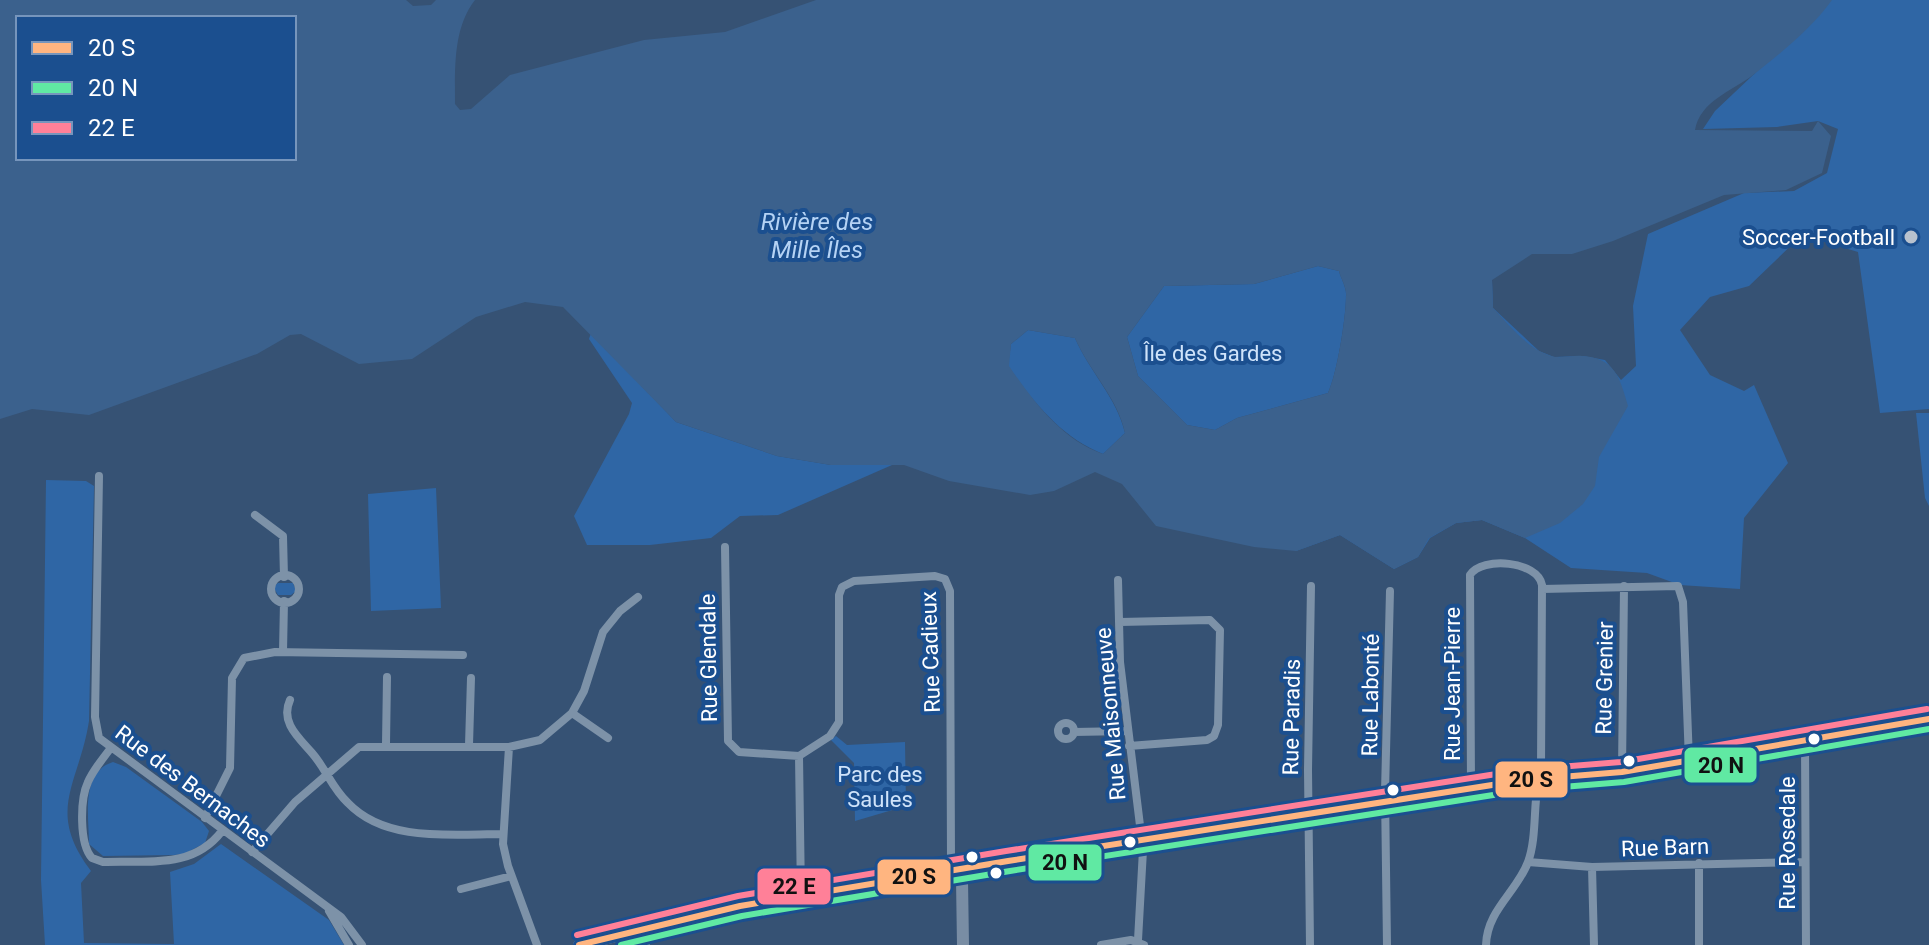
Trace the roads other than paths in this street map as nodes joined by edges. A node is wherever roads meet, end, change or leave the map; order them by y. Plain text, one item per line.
1 (99, 476) dead end
2 (255, 515) dead end
3 (725, 547) dead end
4 (284, 577) junction
5 (1118, 580) dead end
6 (1311, 586) dead end
7 (1624, 586) junction
8 (1542, 589) junction
9 (1390, 591) dead end
10 (638, 597) dead end
11 (284, 601) junction
12 (1120, 622) junction
13 (283, 652) junction
14 (463, 655) dead end
15 (387, 677) dead end
16 (471, 678) dead end
17 (290, 700) dead end
18 (572, 713) junction
19 (1929, 719) edge
20 (1127, 731) junction
21 (1074, 732) dead end
22 (608, 738) dead end
23 (1805, 742) junction
24 (386, 744) junction
25 (469, 745) junction
26 (1129, 746) junction
27 (509, 747) junction
28 (110, 749) junction
29 (799, 756) junction
30 (1689, 761) junction
31 (1622, 772) junction
32 (325, 774) junction
33 (1538, 779) junction
34 (1471, 788) junction
35 (1386, 801) junction
36 (1309, 813) junction
37 (205, 818) junction
38 (222, 831) junction
39 (503, 834) junction
40 (1141, 839) junction
41 (252, 852) junction
42 (1528, 862) junction
43 (1803, 862) junction
44 (1699, 863) junction
45 (1592, 867) junction
46 (956, 870) junction
47 (511, 876) junction
48 (461, 889) dead end
49 (801, 896) junction
50 (324, 904) junction
51 (644, 928) junction
52 (1141, 943) edge
53 (349, 945) edge
54 (362, 945) edge
55 (537, 945) edge
56 (579, 945) edge
57 (646, 945) edge
58 (963, 945) edge
59 (1101, 945) edge
60 (1310, 945) edge
61 (1387, 945) edge
62 (1486, 945) edge
63 (1594, 945) edge
64 (1699, 945) edge
65 (1806, 945) edge

1 - 28 street, Rue des Bernaches
2 - 4 street
3 - 29 street, Rue Glendale
4 - 11 street
4 - 11 street
5 - 12 street, Rue Maisonneuve
6 - 36 street, Rue Paradis
7 - 8 street
7 - 30 street
7 - 31 street, Rue Grenier
8 - 33 street
8 - 34 street, Rue Jean-Pierre
9 - 35 street, Rue Labonté
10 - 18 street
11 - 13 street
12 - 20 street, Rue Maisonneuve
12 - 26 street
13 - 14 street
13 - 37 street
15 - 24 street
16 - 25 street
17 - 32 street
18 - 22 street
18 - 27 street
19 - 23 main road
20 - 21 street
20 - 26 street, Rue Maisonneuve
23 - 30 main road
23 - 43 street, Rue Rosedale
24 - 25 street
24 - 32 street
25 - 27 street
26 - 40 street, Rue Maisonneuve
27 - 39 street
28 - 37 street, Rue des Bernaches
28 - 38 street
29 - 46 street, Rue Cadieux
29 - 49 street
30 - 31 main road
31 - 33 main road
32 - 39 street
32 - 41 street
33 - 34 main road
33 - 42 street
34 - 35 main road
35 - 36 main road
35 - 61 street, Rue Labonté
36 - 40 main road
36 - 60 street, Rue Paradis
37 - 38 street, Rue des Bernaches
38 - 41 street, Rue des Bernaches
39 - 47 street
40 - 46 main road
40 - 52 street, Rue Maisonneuve
41 - 50 street, Rue des Bernaches
42 - 45 street, Rue Barn
42 - 62 street
43 - 44 street, Rue Barn
43 - 65 street, Rue Rosedale
44 - 45 street, Rue Barn
44 - 64 street
45 - 63 street
46 - 49 main road
46 - 58 main road
47 - 48 street
47 - 55 street
49 - 51 main road
50 - 53 street, Rue des Bernaches
50 - 54 street, Rue des Bernaches
51 - 56 main road
51 - 57 street
52 - 59 street, Rue Maisonneuve

